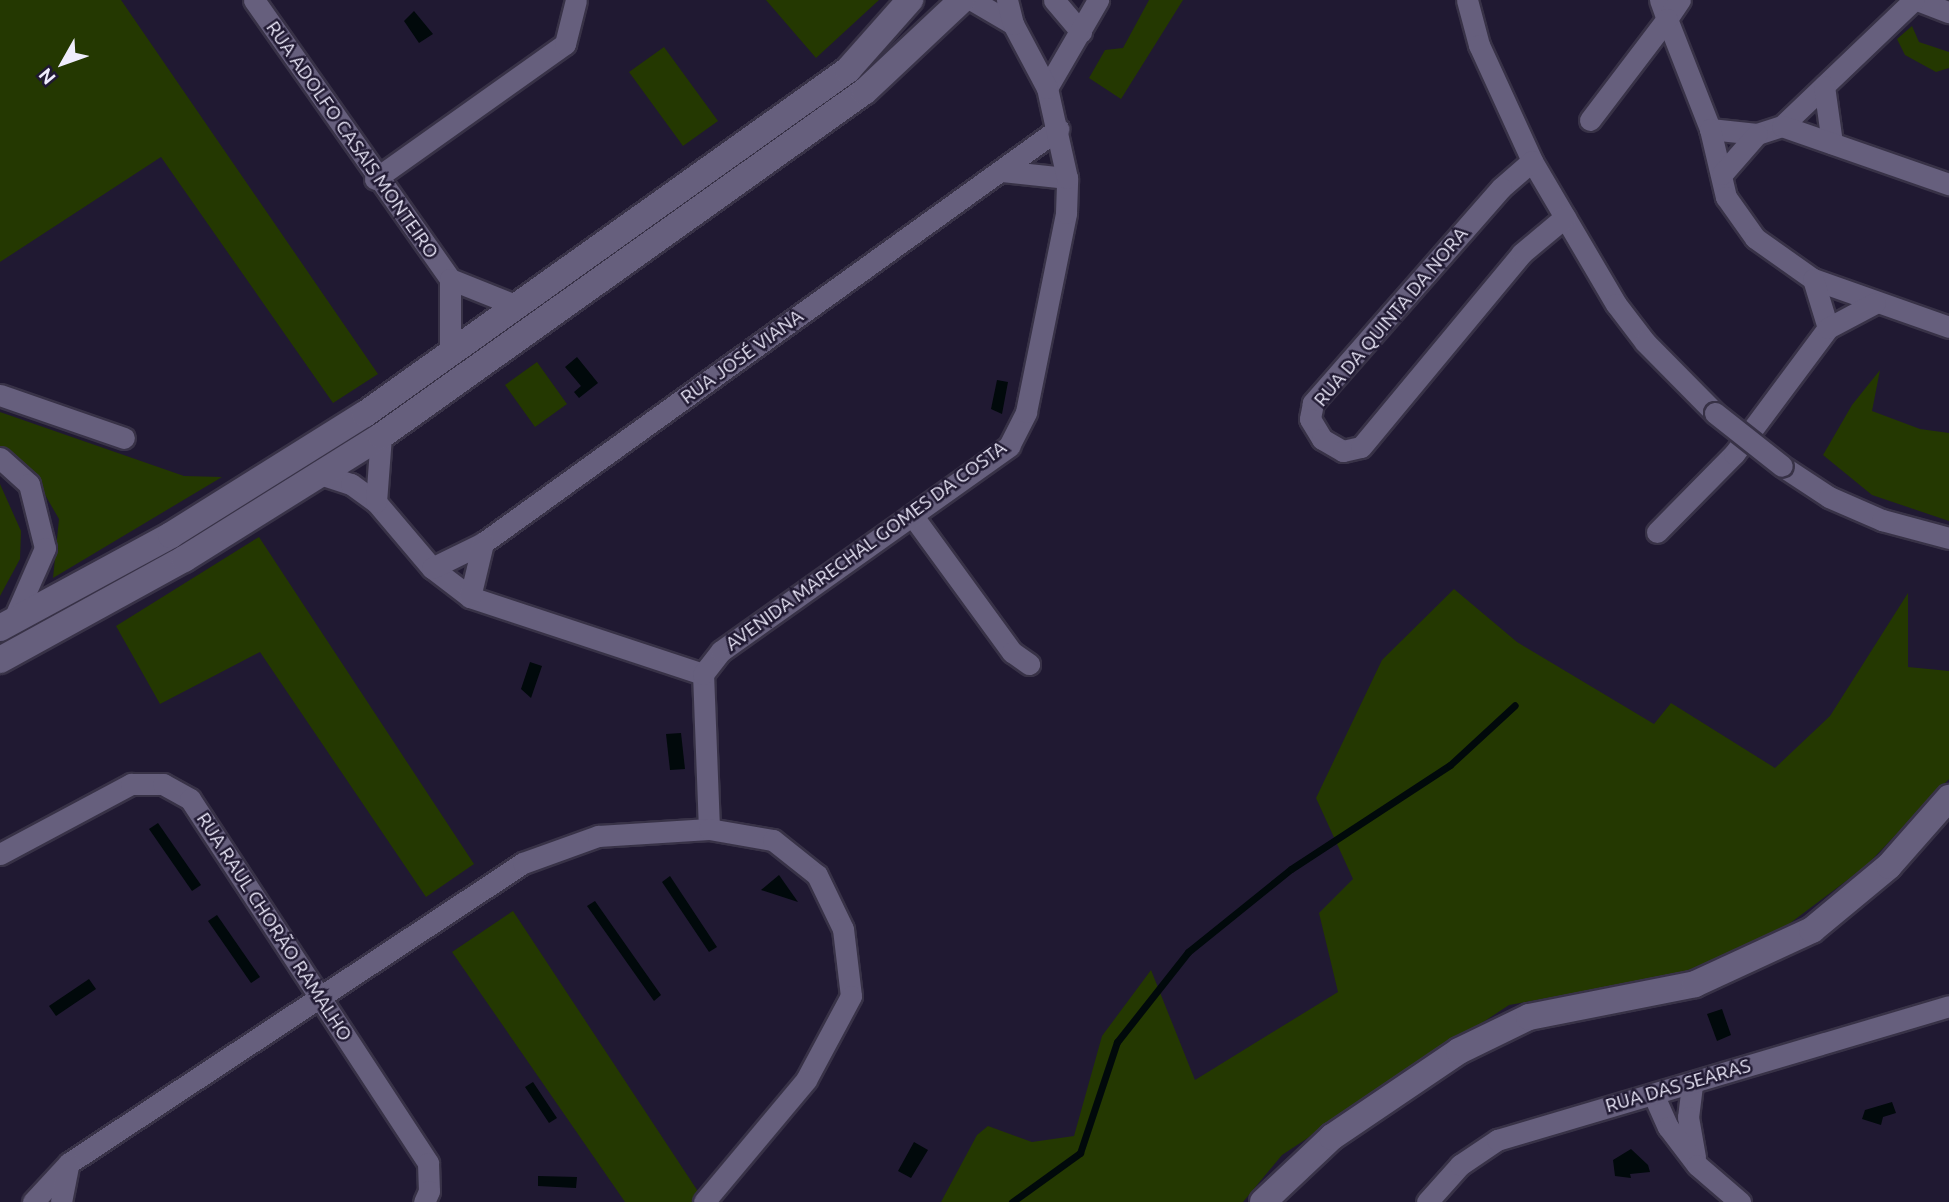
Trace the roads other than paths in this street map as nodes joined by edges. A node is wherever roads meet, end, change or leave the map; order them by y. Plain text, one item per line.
1 (254, 0) edge
2 (576, 0) edge
3 (910, 0) edge
4 (962, 0) edge
5 (972, 0) edge
6 (1007, 0) edge
7 (1054, 0) edge
8 (1098, 0) edge
9 (1467, 0) edge
10 (1680, 0) edge
11 (1916, 0) edge
12 (1663, 10) edge
13 (1949, 12) edge
14 (1013, 24) junction
15 (1081, 32) junction
16 (1824, 86) junction
17 (1047, 88) junction
18 (1590, 120) dead end
19 (1782, 126) junction
20 (1058, 129) junction
21 (1710, 129) junction
22 (1757, 134) junction
23 (1832, 144) junction
24 (1532, 161) junction
25 (1001, 172) junction
26 (1722, 174) junction
27 (375, 178) junction
28 (1067, 178) junction
29 (1949, 184) edge
30 (1565, 217) junction
31 (450, 279) junction
32 (1813, 279) junction
33 (1875, 303) junction
34 (517, 306) junction
35 (1949, 327) edge
36 (1828, 328) junction
37 (450, 353) junction
38 (0, 395) edge
39 (381, 436) junction
40 (124, 438) dead end
41 (0, 458) edge
42 (323, 475) junction
43 (376, 502) junction
44 (912, 515) junction
45 (1657, 532) dead end
46 (1949, 538) edge
47 (483, 543) junction
48 (432, 568) junction
49 (470, 597) junction
50 (7, 625) edge
51 (0, 660) edge
52 (1029, 664) dead end
53 (703, 674) junction
54 (1949, 799) edge
55 (709, 829) junction
56 (0, 854) edge
57 (321, 996) junction
58 (1949, 1006) edge
59 (1692, 1085) junction
60 (1654, 1096) junction
61 (69, 1163) junction
62 (1697, 1166) junction
63 (33, 1202) edge
64 (61, 1202) edge
65 (424, 1202) edge
66 (704, 1202) edge
67 (1263, 1202) edge
68 (1427, 1202) edge
69 (1740, 1202) edge

1 - 27 street, RUA ADOLFO CASAIS MONTEIRO
2 - 27 street
3 - 34 street
4 - 39 street
5 - 14 street
6 - 14 street, AVENIDA MARECHAL GOMES DA COSTA
7 - 15 street
8 - 15 street
9 - 24 street
10 - 12 street
11 - 13 street
11 - 16 street
12 - 18 street
12 - 21 street
14 - 17 street, AVENIDA MARECHAL GOMES DA COSTA
15 - 17 street
16 - 19 street
16 - 23 street
17 - 20 street, AVENIDA MARECHAL GOMES DA COSTA
19 - 22 street
19 - 23 street
20 - 25 street, RUA JOSÉ VIANA
20 - 28 street, AVENIDA MARECHAL GOMES DA COSTA
21 - 22 street
21 - 26 street
22 - 26 street
23 - 29 street
24 - 30 street
24 - 30 street, RUA DA QUINTA DA NORA
25 - 28 street
25 - 47 street, RUA JOSÉ VIANA
26 - 32 street
27 - 31 street, RUA ADOLFO CASAIS MONTEIRO
28 - 44 street, AVENIDA MARECHAL GOMES DA COSTA
30 - 46 street, bridge
31 - 34 street, RUA ADOLFO CASAIS MONTEIRO
31 - 37 street, RUA ADOLFO CASAIS MONTEIRO
32 - 33 street
32 - 36 street
33 - 35 street
33 - 36 street
34 - 37 street
36 - 45 street
37 - 50 street
38 - 40 street
39 - 42 street
39 - 43 street
41 - 50 street
42 - 43 street
42 - 51 street
43 - 48 street
44 - 52 street
44 - 53 street, AVENIDA MARECHAL GOMES DA COSTA
47 - 48 street, RUA JOSÉ VIANA
47 - 49 street
48 - 49 street
49 - 53 street
53 - 55 street
54 - 67 street
55 - 57 street
55 - 66 street
56 - 57 street, RUA RAUL CHORÃO RAMALHO
57 - 61 street
57 - 65 street, RUA RAUL CHORÃO RAMALHO
58 - 59 street, RUA DAS SEARAS
59 - 60 street, RUA DAS SEARAS
59 - 62 street
60 - 62 street
60 - 68 street, RUA DAS SEARAS
61 - 63 street
61 - 64 street
62 - 69 street

